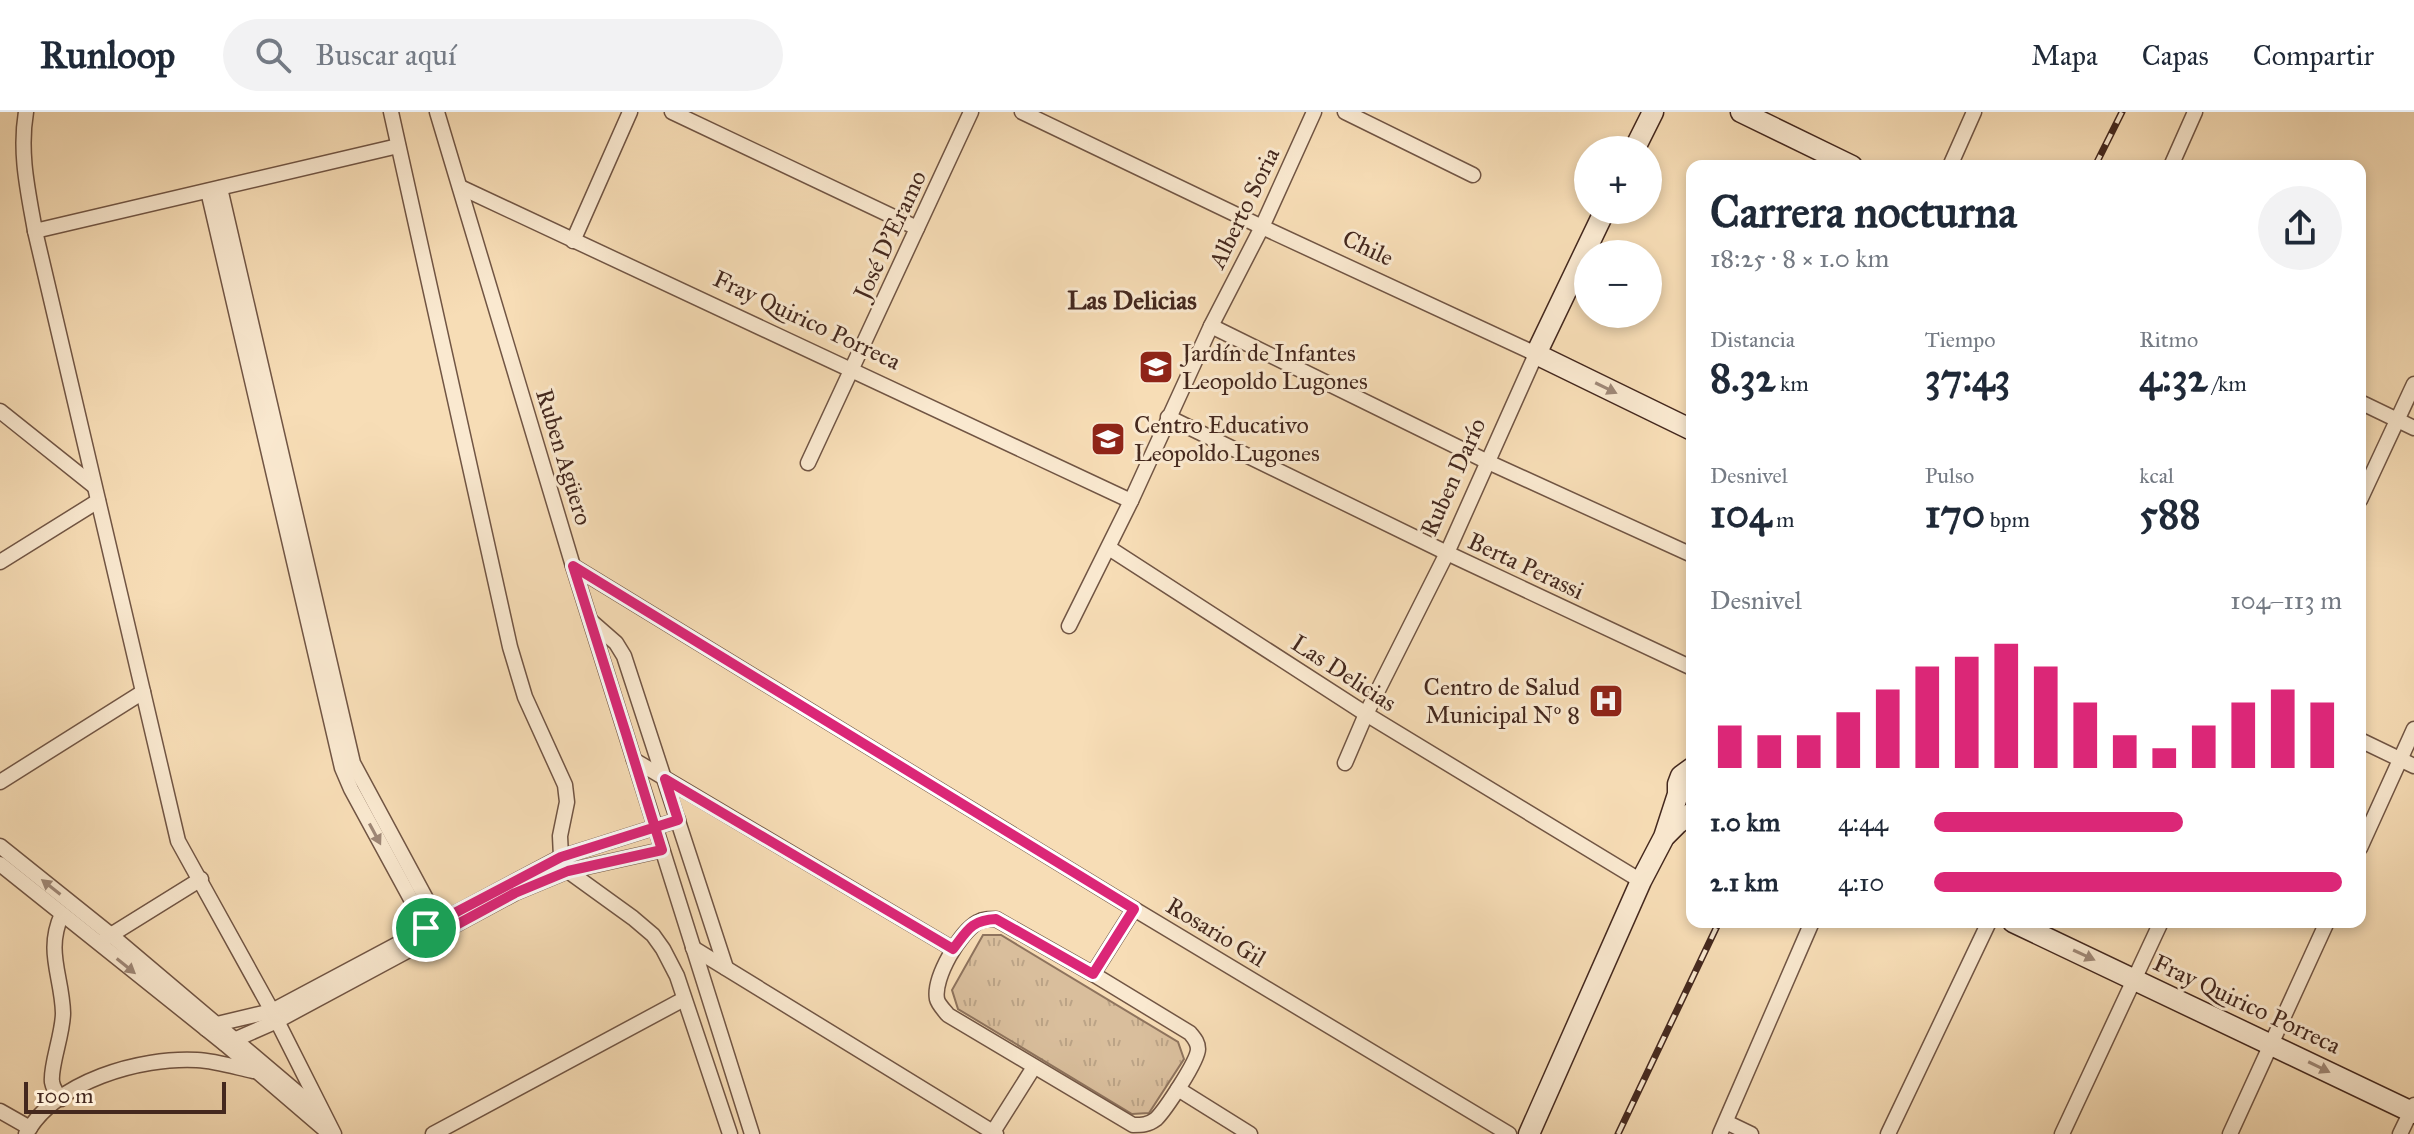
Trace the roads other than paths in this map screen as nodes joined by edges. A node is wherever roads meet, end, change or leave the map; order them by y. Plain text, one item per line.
1 (26, 112) edge
2 (391, 112) edge
3 (437, 112) edge
4 (630, 112) edge
5 (672, 112) edge
6 (971, 112) edge
7 (1022, 112) edge
8 (1314, 112) edge
9 (1345, 112) edge
10 (1653, 112) edge
11 (1741, 112) edge
12 (1974, 112) edge
13 (2195, 112) edge
14 (1641, 136) edge
15 (398, 146) junction
16 (1840, 160) edge
17 (1953, 160) edge
18 (2174, 160) edge
19 (1473, 175) dead end
20 (460, 187) junction
21 (214, 190) junction
22 (1598, 224) edge
23 (1262, 227) junction
24 (917, 228) junction
25 (35, 231) junction
26 (573, 241) junction
27 (1211, 326) junction
28 (1536, 354) junction
29 (852, 369) junction
30 (2414, 384) edge
31 (2366, 405) edge
32 (3, 414) edge
33 (1168, 417) junction
34 (2398, 420) junction
35 (1686, 427) edge
36 (2414, 428) edge
37 (1488, 462) junction
38 (808, 463) dead end
39 (2366, 487) edge
40 (96, 494) junction
41 (1131, 501) junction
42 (1109, 548) junction
43 (1686, 552) edge
44 (1447, 553) junction
45 (0, 562) edge
46 (573, 566) junction
47 (591, 621) junction
48 (1069, 626) dead end
49 (1686, 665) edge
50 (143, 692) junction
51 (1366, 714) junction
52 (2414, 729) edge
53 (2366, 743) edge
54 (2399, 759) junction
55 (634, 760) junction
56 (1345, 763) dead end
57 (2414, 766) edge
58 (1686, 771) edge
59 (665, 779) junction
60 (0, 782) edge
61 (1686, 803) edge
62 (1686, 806) edge
63 (678, 820) junction
64 (655, 826) junction
65 (2366, 834) edge
66 (0, 846) edge
67 (662, 850) junction
68 (0, 864) edge
69 (564, 864) junction
70 (201, 879) junction
71 (1641, 881) junction
72 (1134, 909) junction
73 (62, 914) junction
74 (1809, 928) edge
75 (1986, 928) edge
76 (2026, 928) edge
77 (2158, 928) edge
78 (2324, 928) edge
79 (435, 930) junction
80 (105, 939) junction
81 (693, 948) junction
82 (953, 949) junction
83 (726, 968) junction
84 (1093, 974) junction
85 (2134, 979) junction
86 (684, 999) junction
87 (274, 1016) junction
88 (211, 1027) junction
89 (230, 1042) junction
90 (2272, 1044) junction
91 (1034, 1067) junction
92 (256, 1071) junction
93 (277, 1075) junction
94 (1178, 1089) junction
95 (61, 1099) junction
96 (2413, 1110) edge
97 (0, 1111) edge
98 (326, 1116) junction
99 (1723, 1128) edge
100 (1493, 1130) edge
101 (28, 1131) edge
102 (995, 1133) edge
103 (332, 1134) edge
104 (433, 1134) edge
105 (730, 1134) edge
106 (752, 1134) edge
107 (1250, 1134) edge
108 (1509, 1134) edge
109 (1529, 1134) edge
110 (1751, 1134) edge
111 (1888, 1134) edge
112 (2062, 1134) edge
113 (2230, 1134) edge
114 (2400, 1134) edge

1 - 25 street
2 - 15 street
3 - 20 street, Ruben Agüero
4 - 26 street
5 - 24 street
6 - 24 street, José D'Eramo
7 - 23 street, Chile
8 - 23 street, Alberto Soria
9 - 19 street
10 - 14 main road
11 - 16 main road
12 - 17 street
13 - 18 street
15 - 21 street
15 - 69 street
20 - 26 street, Fray Quirico Porreca
20 - 46 street, Ruben Agüero
21 - 25 street
21 - 79 street
22 - 28 main road, Ruben Darío
23 - 27 street, Alberto Soria
23 - 28 street, Chile
24 - 29 street, José D'Eramo
25 - 40 street
26 - 29 street, Fray Quirico Porreca
27 - 33 street, Alberto Soria
27 - 37 street
28 -> 35 main road, Chile
28 - 37 street, Ruben Darío
29 - 38 street, José D'Eramo
29 - 41 street, Fray Quirico Porreca
30 - 34 street
31 - 34 street
32 - 40 street
33 - 41 street, Alberto Soria
33 - 44 street, Berta Perassi
34 - 36 street
34 - 39 street
37 - 43 street
37 - 44 street, Ruben Darío
40 - 45 street
40 - 50 street
41 - 42 street, Alberto Soria
42 - 48 street, Alberto Soria
42 - 51 street, Las Delicias
44 - 49 street, Berta Perassi
44 - 51 street, Ruben Darío
46 - 47 street, Ruben Agüero
46 - 72 street, Rosario Gil
47 - 55 street, Ruben Agüero
47 - 59 street
50 - 60 street
50 - 70 street
51 - 56 street, Ruben Darío
51 - 71 street, Las Delicias
52 - 54 street
53 - 54 street
54 - 57 street
54 - 65 street
55 - 59 street
55 - 64 street, Ruben Agüero
58 - 61 main road
59 - 63 street
59 - 82 street
62 - 71 main road
63 - 64 street
63 - 83 street
64 - 67 street, Ruben Agüero
64 - 69 street
80 -> 66 street
67 - 69 street
67 - 81 street, Ruben Agüero
68 - 73 street
69 - 79 street
69 - 86 street
70 - 80 street
70 - 87 street
71 - 109 main road
72 - 84 street
72 - 100 street, Rosario Gil
73 - 80 street
73 - 95 street
74 - 99 street
75 - 111 street
76 -> 85 main road, Fray Quirico Porreca
77 - 85 street
78 - 90 street
79 - 87 street
80 - 88 street
81 - 83 street
81 - 106 street, Ruben Agüero
82 - 84 street
82 - 91 street
83 - 102 street
84 - 94 street
85 - 90 main road, Fray Quirico Porreca
85 - 112 street
86 - 104 street
86 - 105 street
87 - 88 street
87 - 89 street
87 - 98 street
88 - 89 street
89 - 92 street
89 - 93 street
90 -> 96 main road, Fray Quirico Porreca
90 - 113 street
91 - 94 street
91 - 102 street
92 - 93 street
92 - 95 street
92 - 103 street
93 - 98 street
94 - 107 street
95 - 101 street
96 - 114 street
97 - 101 street
98 - 103 street
99 - 110 street
100 - 108 street, Rosario Gil

